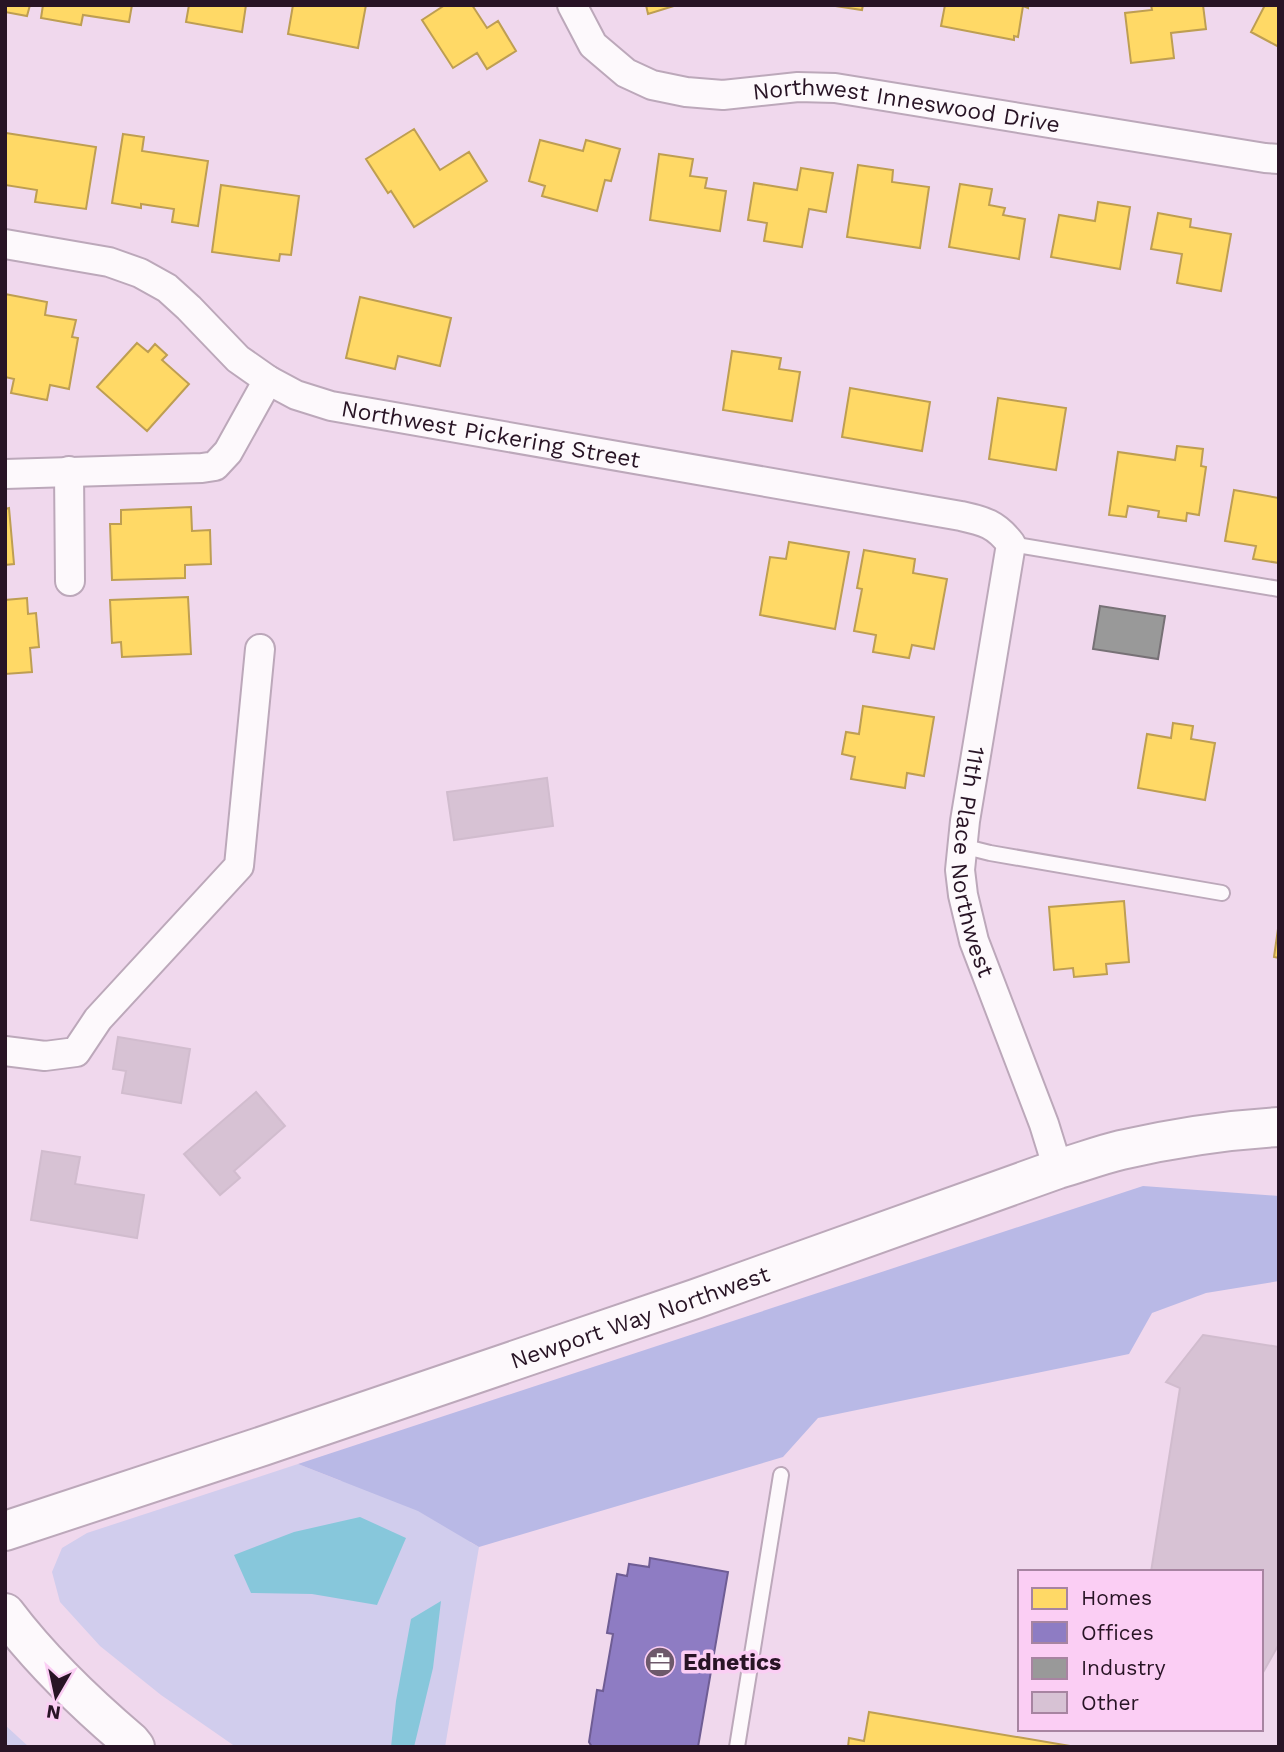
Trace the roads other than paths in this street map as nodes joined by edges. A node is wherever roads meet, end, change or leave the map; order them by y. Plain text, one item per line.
1 (572, 5) edge
2 (1279, 159) edge
3 (5, 244) edge
4 (268, 380) junction
5 (69, 471) junction
6 (5, 474) edge
7 (1010, 544) junction
8 (70, 581) dead end
9 (1279, 589) edge
10 (260, 649) dead end
11 (962, 846) junction
12 (1222, 893) dead end
13 (5, 1051) edge
14 (1279, 1127) edge
15 (1058, 1169) junction
16 (781, 1475) dead end
17 (5, 1531) edge
18 (5, 1613) edge
19 (141, 1745) edge
20 (737, 1747) edge

1 - 2 street, Northwest Inneswood Drive
3 - 4 street, Northwest Pickering Street
4 - 5 street
4 - 7 street, Northwest Pickering Street
5 - 6 street
5 - 8 street
7 - 9 lane
7 - 11 street, 11th Place Northwest
10 - 13 street
11 - 12 lane
11 - 15 street, 11th Place Northwest
14 - 15 street, Newport Way Northwest
15 - 17 street, Newport Way Northwest
16 - 20 lane
18 - 19 street

